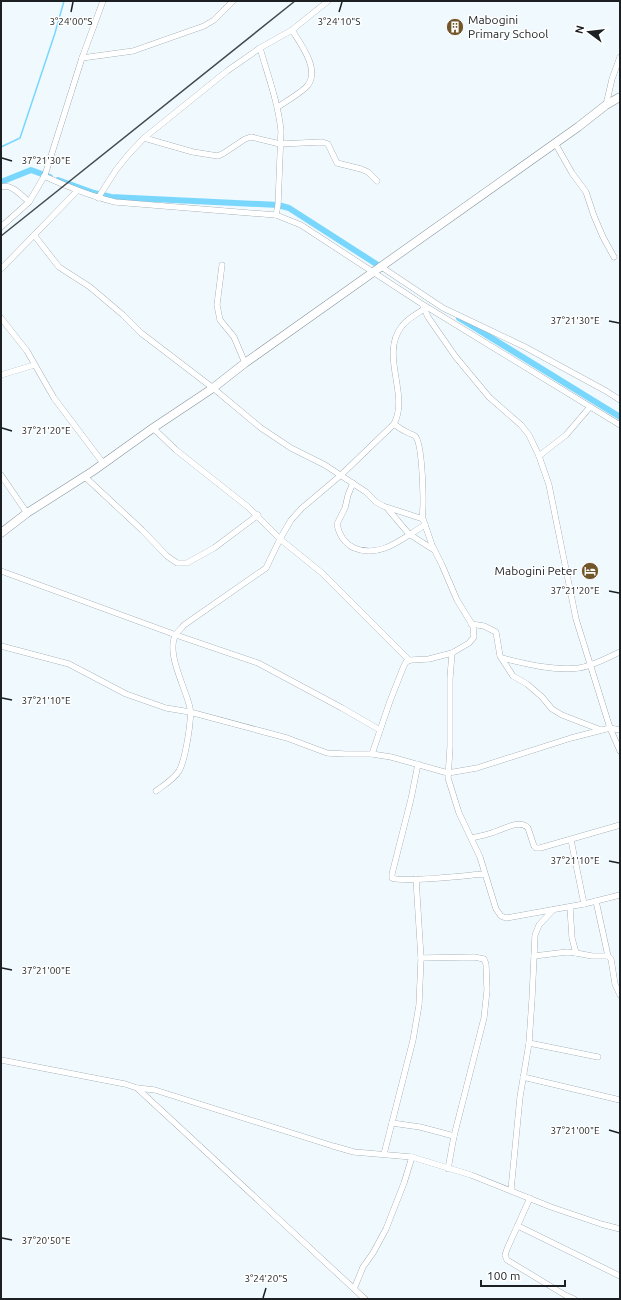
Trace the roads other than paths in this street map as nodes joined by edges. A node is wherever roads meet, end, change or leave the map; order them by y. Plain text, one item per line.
1 (104, 1) edge
2 (233, 1) edge
3 (328, 1) edge
4 (292, 30) junction
5 (260, 48) junction
6 (620, 57) edge
7 (82, 58) junction
8 (620, 97) edge
9 (606, 105) junction
10 (278, 107) junction
11 (144, 138) junction
12 (555, 143) junction
13 (280, 144) junction
14 (44, 176) junction
15 (377, 181) dead end
16 (1, 187) edge
17 (77, 191) junction
18 (99, 195) junction
19 (29, 202) junction
20 (276, 215) junction
21 (1, 227) edge
22 (34, 235) junction
23 (614, 257) dead end
24 (222, 264) dead end
25 (380, 266) junction
26 (1, 269) edge
27 (372, 272) junction
28 (423, 306) junction
29 (1, 318) edge
30 (245, 363) junction
31 (34, 365) junction
32 (1, 375) edge
33 (213, 388) junction
34 (620, 400) edge
35 (590, 407) junction
36 (394, 424) junction
37 (620, 425) edge
38 (153, 428) junction
39 (539, 456) junction
40 (103, 464) junction
41 (1, 475) edge
42 (341, 475) junction
43 (84, 476) junction
44 (353, 483) junction
45 (386, 507) junction
46 (27, 513) junction
47 (258, 516) junction
48 (422, 518) junction
49 (425, 525) junction
50 (1, 533) edge
51 (409, 534) junction
52 (280, 539) junction
53 (434, 550) junction
54 (1, 571) edge
55 (471, 624) junction
56 (176, 635) junction
57 (1, 646) edge
58 (620, 652) edge
59 (452, 653) junction
60 (502, 658) junction
61 (409, 660) junction
62 (590, 665) junction
63 (190, 712) junction
64 (610, 728) junction
65 (380, 730) junction
66 (601, 730) junction
67 (620, 730) edge
68 (620, 751) edge
69 (372, 754) junction
70 (418, 764) junction
71 (448, 773) junction
72 (156, 791) dead end
73 (620, 825) edge
74 (472, 838) junction
75 (571, 840) junction
76 (484, 874) junction
77 (416, 879) junction
78 (620, 895) edge
79 (596, 901) junction
80 (584, 904) junction
81 (570, 907) junction
82 (553, 910) junction
83 (576, 953) junction
84 (534, 956) junction
85 (608, 956) junction
86 (421, 958) junction
87 (620, 995) edge
88 (529, 1043) junction
89 (598, 1057) dead end
90 (1, 1060) edge
91 (523, 1077) junction
92 (137, 1088) junction
93 (620, 1100) edge
94 (392, 1123) junction
95 (454, 1136) junction
96 (384, 1154) junction
97 (412, 1158) junction
98 (448, 1169) junction
99 (511, 1190) junction
100 (530, 1198) junction
101 (518, 1226) junction
102 (620, 1229) edge
103 (620, 1276) edge
104 (354, 1289) junction
105 (365, 1299) edge
106 (574, 1299) edge

1 - 7 street
2 - 7 street
3 - 4 street
4 - 5 street
4 - 10 street
5 - 10 street
5 - 11 street
6 - 9 street
7 - 14 street
8 - 9 street
9 - 12 street
10 - 13 street
11 - 13 street
11 - 18 street
12 - 23 street
12 - 25 street
13 - 15 street
13 - 20 street
14 - 17 street
14 - 19 street
16 - 19 street
17 - 18 street
17 - 22 street
18 - 20 street
19 - 21 street
20 - 27 street
22 - 26 street
22 - 33 street
24 - 30 street
25 - 27 street
25 - 34 street
27 - 28 street
27 - 30 street
28 - 35 street
28 - 36 street
28 - 39 street
29 - 31 street
30 - 33 street
31 - 32 street
31 - 40 street
33 - 38 street
33 - 42 street
35 - 37 street
35 - 39 street
36 - 42 street
36 - 48 street
38 - 40 street
38 - 47 street
39 - 62 street
40 - 43 street
41 - 46 street
42 - 44 street
42 - 52 street
43 - 46 street
43 - 47 street
44 - 45 street
44 - 51 street
45 - 48 street
45 - 51 street
46 - 50 street
47 - 52 street
48 - 49 street
49 - 51 street
49 - 53 street
51 - 53 street
52 - 56 street
52 - 61 street
53 - 55 street
54 - 56 street
55 - 59 street
55 - 60 street
56 - 63 street
56 - 65 street
57 - 63 street
58 - 62 street
59 - 61 street
59 - 71 street
60 - 62 street
60 - 66 street
61 - 65 street
62 - 64 street
63 - 69 street
63 - 72 street
64 - 66 street
64 - 67 street
64 - 68 street
65 - 69 street
66 - 71 street
69 - 70 street
70 - 71 street
70 - 77 street
71 - 74 street
73 - 75 street
74 - 75 street
74 - 76 street
75 - 80 street
76 - 77 street
76 - 82 street
77 - 86 street
78 - 79 street
79 - 80 street
79 - 85 street
80 - 81 street
81 - 82 street
81 - 83 street
82 - 84 street
83 - 84 street
83 - 85 street
84 - 88 street
85 - 87 street
86 - 94 street
86 - 95 street
88 - 89 street
88 - 91 street
90 - 92 street
91 - 93 street
91 - 99 street
92 - 96 street
92 - 104 street
94 - 95 street
94 - 96 street
95 - 98 street
96 - 97 street
97 - 98 street
97 - 104 street
98 - 99 street
99 - 100 street
100 - 101 street
100 - 102 street
101 - 103 street
101 - 106 street
104 - 105 street

